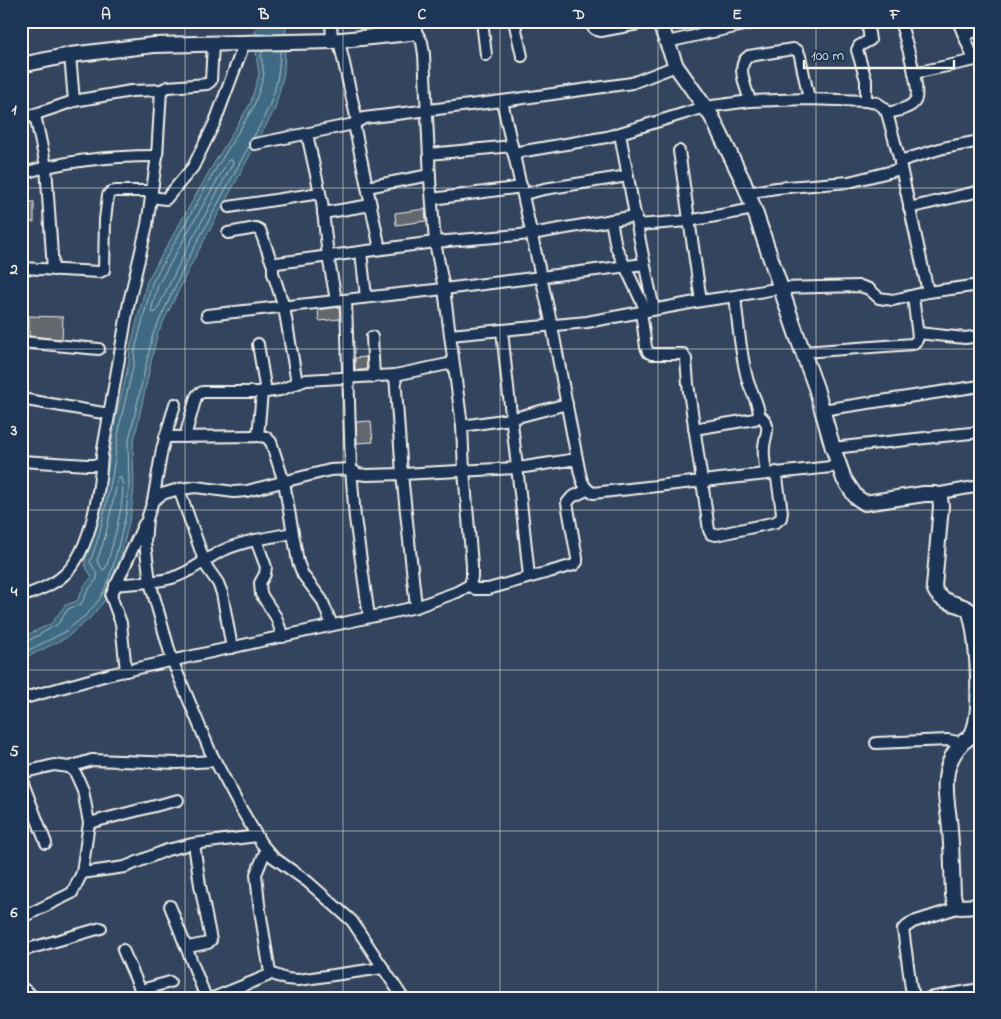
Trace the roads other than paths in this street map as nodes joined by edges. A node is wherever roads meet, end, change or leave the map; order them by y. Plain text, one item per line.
1 (331, 21) edge
2 (482, 21) edge
3 (514, 21) edge
4 (590, 21) edge
5 (654, 21) edge
6 (659, 21) edge
7 (762, 21) edge
8 (868, 21) edge
9 (900, 21) edge
10 (958, 21) edge
11 (413, 25) edge
12 (980, 29) edge
13 (964, 36) junction
14 (336, 41) junction
15 (667, 42) junction
16 (213, 44) junction
17 (246, 44) junction
18 (70, 55) junction
19 (486, 55) dead end
20 (522, 56) dead end
21 (977, 59) edge
22 (21, 65) edge
23 (676, 66) junction
24 (914, 73) junction
25 (161, 90) junction
26 (809, 99) junction
27 (74, 101) junction
28 (502, 101) junction
29 (750, 101) junction
30 (866, 101) junction
31 (705, 107) junction
32 (426, 109) junction
33 (887, 113) junction
34 (35, 115) junction
35 (21, 119) edge
36 (355, 122) junction
37 (307, 134) junction
38 (620, 134) junction
39 (980, 141) edge
40 (255, 144) dead end
41 (512, 149) junction
42 (679, 151) dead end
43 (428, 154) junction
44 (157, 156) junction
45 (900, 165) junction
46 (46, 166) junction
47 (21, 174) edge
48 (430, 175) junction
49 (628, 176) junction
50 (367, 187) junction
51 (523, 191) junction
52 (980, 191) edge
53 (320, 193) junction
54 (747, 193) junction
55 (151, 194) junction
56 (432, 199) junction
57 (371, 204) junction
58 (229, 207) dead end
59 (910, 208) junction
60 (754, 209) junction
61 (323, 213) junction
62 (611, 220) junction
63 (637, 221) junction
64 (688, 221) junction
65 (228, 232) dead end
66 (531, 234) junction
67 (435, 242) junction
68 (380, 249) junction
69 (361, 252) junction
70 (328, 256) junction
71 (644, 264) junction
72 (273, 266) junction
73 (624, 266) junction
74 (21, 268) edge
75 (54, 270) junction
76 (541, 276) junction
77 (980, 285) edge
78 (781, 288) junction
79 (444, 289) junction
80 (928, 292) junction
81 (735, 296) junction
82 (912, 296) junction
83 (366, 297) junction
84 (341, 300) junction
85 (701, 300) junction
86 (284, 307) junction
87 (647, 310) junction
88 (207, 315) dead end
89 (552, 326) junction
90 (502, 330) junction
91 (918, 333) junction
92 (450, 335) junction
93 (980, 336) edge
94 (372, 337) dead end
95 (21, 342) edge
96 (258, 344) dead end
97 (99, 349) dead end
98 (802, 352) junction
99 (453, 363) junction
100 (395, 375) junction
101 (374, 377) junction
102 (347, 378) junction
103 (297, 383) junction
104 (980, 386) edge
105 (264, 392) junction
106 (22, 399) edge
107 (175, 404) dead end
108 (567, 404) junction
109 (822, 410) junction
110 (109, 414) junction
111 (21, 415) edge
112 (759, 415) junction
113 (510, 418) junction
114 (462, 426) junction
115 (694, 428) junction
116 (980, 432) edge
117 (258, 436) junction
118 (165, 437) junction
119 (185, 437) junction
120 (833, 448) junction
121 (576, 459) junction
122 (21, 461) edge
123 (101, 465) junction
124 (840, 466) junction
125 (518, 468) junction
126 (350, 470) junction
127 (464, 471) junction
128 (771, 473) junction
129 (402, 474) junction
130 (702, 480) junction
131 (284, 482) junction
132 (980, 486) edge
133 (179, 489) junction
134 (587, 490) junction
135 (935, 494) junction
136 (153, 501) junction
137 (147, 519) junction
138 (293, 533) junction
139 (256, 540) junction
140 (205, 562) junction
141 (529, 577) junction
142 (150, 582) junction
143 (115, 585) junction
144 (470, 585) junction
145 (21, 597) edge
146 (416, 607) junction
147 (369, 616) junction
148 (332, 625) junction
149 (283, 637) junction
150 (232, 648) junction
151 (978, 656) edge
152 (172, 660) junction
153 (126, 671) junction
154 (21, 699) edge
155 (971, 740) edge
156 (876, 743) dead end
157 (215, 762) junction
158 (69, 767) junction
159 (21, 773) edge
160 (21, 778) edge
161 (178, 800) dead end
162 (89, 823) junction
163 (257, 836) junction
164 (46, 843) dead end
165 (194, 844) junction
166 (266, 850) junction
167 (82, 873) junction
168 (170, 906) dead end
169 (980, 906) edge
170 (960, 907) junction
171 (21, 918) edge
172 (101, 928) dead end
173 (188, 947) junction
174 (123, 950) dead end
175 (21, 951) edge
176 (383, 968) junction
177 (270, 973) junction
178 (170, 982) dead end
179 (21, 987) edge
180 (980, 989) edge
181 (142, 994) edge
182 (35, 998) edge
183 (206, 998) edge
184 (213, 998) edge
185 (404, 998) edge
186 (916, 998) edge
187 (929, 998) edge

1 - 14 street
2 - 19 street
3 - 20 street
4 - 5 street
6 - 15 street
7 - 15 street
8 - 30 street
9 - 24 street
10 - 13 street
11 - 14 street
11 - 32 street
12 - 13 street
13 - 21 street
14 - 17 street
14 - 36 street
15 - 23 street
16 - 17 street
16 - 18 street
16 - 25 street
17 - 55 street
18 - 22 street
18 - 27 street
21 - 24 street
23 - 28 street
23 - 31 street
24 - 33 street
25 - 27 street
25 - 44 street
26 - 29 street
26 - 29 street
26 - 30 street
27 - 34 street
28 - 32 street
28 - 41 street
29 - 31 street
30 - 33 street
31 - 38 street
31 - 54 street
32 - 36 street
32 - 43 street
33 - 45 street
34 - 35 street
34 - 46 street
36 - 37 street
36 - 50 street
37 - 40 street
37 - 53 street
38 - 41 street
38 - 49 street
39 - 45 street
41 - 43 street
41 - 51 street
42 - 64 street
43 - 48 street
44 - 46 street
44 - 55 street
45 - 54 street
45 - 59 street
46 - 47 street
46 - 75 street
48 - 50 street
48 - 56 street
49 - 51 street
49 - 63 street
50 - 57 street
51 - 56 street
51 - 66 street
52 - 59 street
53 - 58 street
53 - 61 street
54 - 60 street
55 - 75 street
55 - 110 street
56 - 67 street
57 - 61 street
57 - 68 street
59 - 80 street
60 - 64 street
60 - 78 street
61 - 70 street
62 - 63 street
62 - 66 street
62 - 73 street
63 - 64 street
63 - 71 street
64 - 85 street
65 - 72 street
66 - 67 street
66 - 76 street
67 - 68 street
67 - 79 street
68 - 69 street
69 - 70 street
69 - 83 street
70 - 72 street
70 - 84 street
71 - 73 street
71 - 87 street
72 - 86 street
73 - 76 street
73 - 87 street
74 - 75 street
76 - 79 street
76 - 89 street
77 - 80 street
78 - 81 street
78 - 82 street
78 - 98 street
79 - 83 street
79 - 92 street
80 - 82 street
81 - 85 street
81 - 112 street
82 - 91 street
83 - 84 street
84 - 86 street
84 - 102 street
85 - 87 street
86 - 88 street
86 - 103 street
87 - 89 street
87 - 115 street
89 - 90 street
89 - 108 street
90 - 92 street
90 - 113 street
91 - 93 street
91 - 98 street
92 - 99 street
94 - 101 street
95 - 97 street
96 - 105 street
98 - 109 street
99 - 100 street
99 - 114 street
100 - 101 street
100 - 129 street
101 - 102 street
102 - 103 street
102 - 126 street
103 - 105 street
104 - 109 street
105 - 117 street
105 - 119 street
106 - 110 street
106 - 111 street
107 - 118 street
108 - 113 street
108 - 121 street
109 - 120 street
110 - 123 street
112 - 115 street
112 - 128 street
113 - 114 street
113 - 125 street
114 - 127 street
115 - 130 street
116 - 120 street
117 - 119 street
117 - 131 street
118 - 119 street
118 - 136 street
120 - 124 street
121 - 125 street
121 - 134 street
122 - 123 street
123 - 145 street
124 - 128 street
124 - 135 street
125 - 127 street
125 - 141 street
126 - 129 street
126 - 131 street
126 - 147 street
127 - 129 street
127 - 144 street
128 - 130 street
128 - 130 street
129 - 146 street
130 - 134 street
131 - 133 street
131 - 138 street
132 - 135 street
133 - 136 street
133 - 140 street
134 - 141 street
135 - 151 street
136 - 137 street
137 - 142 street
137 - 143 street
138 - 139 street
138 - 148 street
139 - 140 street
139 - 149 street
140 - 142 street
140 - 150 street
141 - 144 street
142 - 143 street
142 - 152 street
143 - 153 street
144 - 146 street
146 - 147 street
147 - 148 street
148 - 149 street
149 - 150 street
150 - 152 street
151 - 155 street
152 - 153 street
152 - 157 street
153 - 154 street
155 - 156 street
155 - 170 street
157 - 158 street
157 - 163 street
158 - 159 street
158 - 162 street
160 - 164 street
161 - 162 street
162 - 167 street
163 - 165 street
163 - 166 street
165 - 167 street
165 - 173 street
166 - 176 street
166 - 177 street
167 - 171 street
168 - 173 street
169 - 170 street
170 - 186 street
172 - 175 street
173 - 183 street
174 - 181 street
176 - 177 street
176 - 185 street
177 - 184 street
178 - 181 street
179 - 182 street
180 - 187 street

